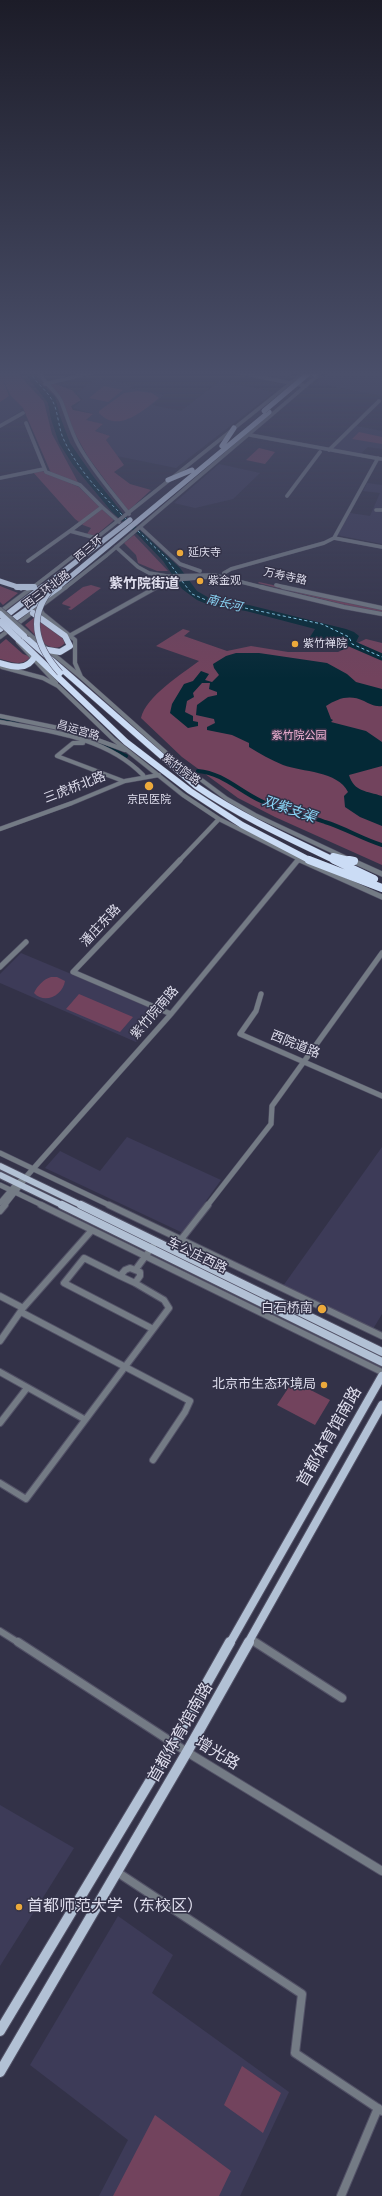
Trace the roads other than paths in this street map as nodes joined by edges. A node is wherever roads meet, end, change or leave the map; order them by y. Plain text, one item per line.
1 (20, 473) edge
2 (49, 473) edge
3 (98, 473) edge
4 (176, 473) edge
5 (184, 473) edge
6 (187, 473) edge
7 (189, 473) edge
8 (204, 473) edge
9 (304, 473) edge
10 (372, 473) edge
11 (0, 478) edge
12 (168, 480) junction
13 (287, 496) dead end
14 (102, 507) junction
15 (376, 510) dead end
16 (382, 510) edge
17 (156, 512) junction
18 (131, 517) junction
19 (123, 525) junction
20 (140, 527) junction
21 (70, 531) junction
22 (96, 538) junction
23 (334, 538) junction
24 (117, 546) junction
25 (382, 547) edge
26 (92, 548) junction
27 (28, 561) dead end
28 (63, 564) junction
29 (200, 571) junction
30 (184, 573) junction
31 (224, 573) junction
32 (227, 577) junction
33 (65, 578) junction
34 (265, 582) dead end
35 (0, 583) edge
36 (272, 584) dead end
37 (34, 587) junction
38 (23, 595) junction
39 (54, 596) junction
40 (39, 608) junction
41 (382, 608) edge
42 (0, 609) edge
43 (33, 612) junction
44 (0, 613) edge
45 (382, 614) edge
46 (0, 621) edge
47 (0, 626) edge
48 (0, 629) edge
49 (71, 635) junction
50 (27, 636) junction
51 (0, 637) edge
52 (16, 639) junction
53 (38, 648) junction
54 (48, 651) junction
55 (34, 658) junction
56 (0, 663) edge
57 (0, 666) edge
58 (61, 673) junction
59 (81, 677) junction
60 (58, 686) junction
61 (98, 692) junction
62 (72, 699) junction
63 (114, 713) junction
64 (0, 716) edge
65 (100, 718) junction
66 (0, 722) edge
67 (113, 739) junction
68 (102, 741) junction
69 (87, 743) junction
70 (130, 753) junction
71 (143, 775) junction
72 (159, 775) junction
73 (123, 781) junction
74 (196, 786) junction
75 (190, 791) junction
76 (219, 819) junction
77 (242, 825) junction
78 (0, 829) edge
79 (277, 849) junction
80 (319, 853) junction
81 (298, 859) junction
82 (307, 859) junction
83 (354, 861) junction
84 (382, 874) edge
85 (348, 880) junction
86 (382, 882) edge
87 (382, 888) edge
88 (382, 897) edge
89 (26, 942) dead end
90 (382, 953) edge
91 (0, 966) edge
92 (261, 994) dead end
93 (171, 1014) junction
94 (306, 1061) junction
95 (382, 1096) edge
96 (0, 1152) edge
97 (0, 1166) edge
98 (33, 1169) junction
99 (0, 1175) edge
100 (21, 1182) junction
101 (0, 1185) edge
102 (13, 1191) junction
103 (0, 1203) edge
104 (0, 1211) edge
105 (92, 1230) junction
106 (180, 1241) junction
107 (153, 1245) junction
108 (145, 1256) junction
109 (136, 1269) junction
110 (120, 1276) junction
111 (135, 1283) junction
112 (0, 1296) edge
113 (22, 1310) junction
114 (153, 1329) junction
115 (382, 1336) edge
116 (0, 1341) edge
117 (381, 1358) edge
118 (126, 1366) junction
119 (0, 1372) edge
120 (382, 1372) edge
121 (382, 1376) edge
122 (27, 1388) junction
123 (382, 1405) edge
124 (84, 1419) junction
125 (0, 1423) edge
126 (153, 1460) dead end
127 (0, 1483) edge
128 (0, 1631) edge
129 (251, 1640) junction
130 (342, 1698) dead end
131 (173, 1743) junction
132 (188, 1752) junction
133 (382, 1870) edge
134 (117, 1872) junction
135 (0, 2031) edge
136 (0, 2072) edge
137 (380, 2109) edge
138 (341, 2196) edge

1 - 11 street
2 - 14 street
3 - 18 street
4 - 12 street, 西三环北路
5 - 12 highway
6 - 18 highway, 西三环
7 - 18 highway, 西三环
8 - 17 street, 西三环北路
9 - 13 street
10 - 23 street
12 - 18 street, 西三环北路
14 - 19 street
14 - 21 street
15 - 16 street
17 - 18 highway
17 - 20 street, 西三环北路
18 - 19 highway, 西三环
18 - 19 street, 西三环北路
19 - 22 street, 西三环北路
19 - 26 highway, 西三环
19 - 33 highway, 西三环
20 - 24 street, 西三环北路
20 - 29 street
21 - 22 street
21 - 27 street
22 - 28 street, 西三环北路
23 - 25 street
23 - 31 street
24 - 30 street
24 - 39 street, 西三环北路
26 - 28 highway
26 - 46 highway, 西三环
28 - 37 street, 西三环北路
29 - 30 street, 万寿寺路
29 - 31 street, 万寿寺路
30 - 32 street, 万寿寺路
31 - 34 street, 万寿寺路
32 - 45 street, 万寿寺路
32 - 49 street
33 - 39 highway
33 - 48 highway, 西三环
33 - 58 highway, bridge
35 - 37 highway
35 - 38 highway
36 - 41 street, 万寿寺路
37 - 38 street, 西三环北路
38 - 44 street, 西三环北路
39 - 40 street, 西三环北路
40 - 43 street, 西三环北路
40 - 49 street
42 - 50 street, bridge
43 - 51 street, 西三环北路
43 - 54 highway
44 - 50 highway, 紫竹院路, bridge
46 - 52 highway, 紫竹院路, bridge
47 - 52 street, 紫竹院路, bridge
49 - 59 street
50 - 53 highway, 紫竹院路
50 - 54 street, 紫竹院路
52 - 55 highway, 紫竹院路
53 - 54 highway
53 - 63 highway, 紫竹院路
54 - 59 street, 紫竹院路
55 - 56 highway
55 - 60 street, 紫竹院路
55 - 65 highway, 紫竹院路
57 - 60 street
58 - 74 highway
58 - 75 highway
59 - 61 street, 紫竹院路
60 - 62 street
61 - 63 highway
61 - 83 street, 紫竹院路
62 - 65 highway
62 - 67 street
63 - 74 highway, 紫竹院路
64 - 68 street
65 - 75 highway, 紫竹院路
66 - 69 street, 昌运宫路
67 - 68 street, 昌运宫路
67 - 70 street
68 - 69 street, 昌运宫路
68 - 70 street
69 - 71 street, 昌运宫路
69 - 73 street, 昌运宫路
70 - 72 street
71 - 72 street, 三虎桥北路
71 - 73 street, 三虎桥北路
72 - 76 street
73 - 78 street, 三虎桥北路
74 - 80 highway, 紫竹院路
75 - 77 highway, 紫竹院路
76 - 79 street
76 - 93 street, 潘庄东路
77 - 79 highway
77 - 82 highway, 紫竹院路
79 - 81 street
80 - 83 highway
80 - 86 highway, 紫竹院路
81 - 85 street
81 - 93 street, 紫竹院南路
82 - 85 highway
82 - 87 highway, 紫竹院路
83 - 84 street, 紫竹院路
85 - 88 street
89 - 91 street
90 - 94 street
92 - 94 street, 西院道路
93 - 98 street, 紫竹院南路
94 - 95 street, 西院道路
94 - 106 street
96 - 98 street
97 - 100 main road, 车公庄西路
98 - 100 street, 紫竹院南路
98 - 106 street
99 - 100 main road, 车公庄西路
100 - 102 street, 紫竹院南路
100 - 107 main road, 车公庄西路
101 - 102 street
102 - 103 street, 紫竹院南路
102 - 104 street, 紫竹院南路
102 - 105 street
105 - 108 street
105 - 113 street
106 - 115 street
107 - 108 street
107 - 117 main road, 车公庄西路
108 - 109 street
108 - 120 street
109 - 110 street
109 - 111 street
110 - 111 street
110 - 114 street
111 - 114 street
112 - 113 street
113 - 116 street
113 - 118 street
114 - 118 street
118 - 124 street
118 - 126 street
119 - 122 street
121 - 131 main road, 首都体育馆南路
122 - 124 street
122 - 125 street
123 - 129 main road, 首都体育馆南路
124 - 127 street
128 - 131 street, 增光路
129 - 130 street
129 - 132 main road, 首都体育馆南路
131 - 132 street, 增光路
131 - 135 main road, 首都体育馆南路
132 - 133 street, 增光路
132 - 134 main road, 首都体育馆南路
134 - 136 main road, 首都体育馆南路
134 - 137 street
137 - 138 street

